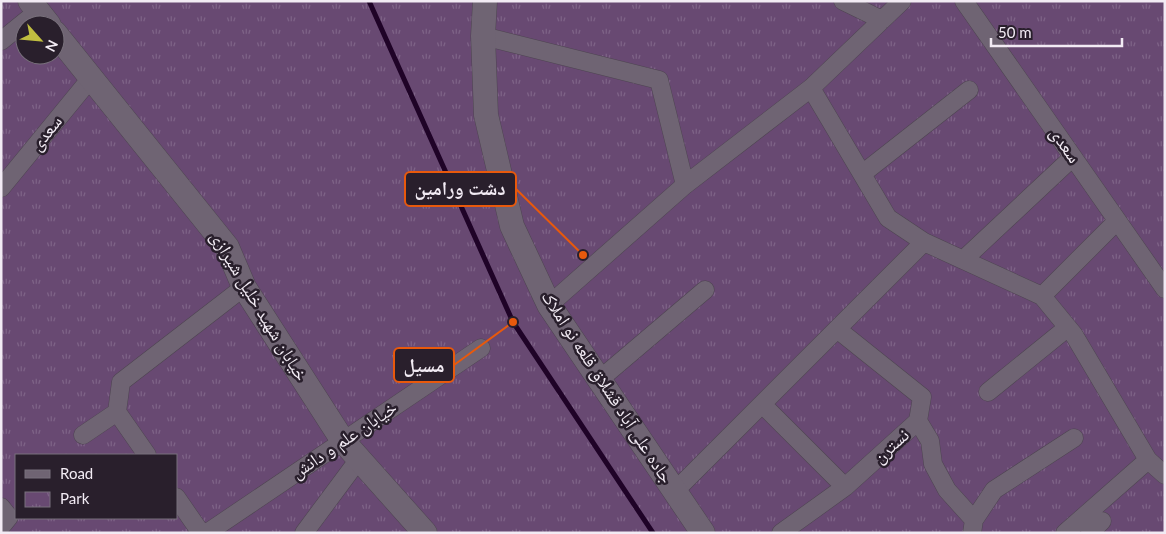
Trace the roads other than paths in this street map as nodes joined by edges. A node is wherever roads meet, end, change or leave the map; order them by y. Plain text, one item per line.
1 (485, 1) edge
2 (843, 1) edge
3 (902, 1) edge
4 (964, 1) edge
5 (39, 12) edge
6 (882, 20) junction
7 (483, 36) junction
8 (1, 41) edge
9 (65, 45) edge
10 (91, 78) junction
11 (811, 88) junction
12 (970, 90) dead end
13 (1073, 157) junction
14 (862, 174) junction
15 (685, 185) junction
16 (1, 188) edge
17 (1117, 221) junction
18 (924, 242) junction
19 (963, 260) junction
20 (244, 287) junction
21 (1165, 289) edge
22 (705, 290) dead end
23 (1042, 296) junction
24 (549, 305) junction
25 (1067, 328) junction
26 (837, 329) junction
27 (481, 348) dead end
28 (600, 380) junction
29 (988, 392) dead end
30 (762, 404) junction
31 (117, 412) junction
32 (918, 421) junction
33 (84, 435) dead end
34 (1074, 438) dead end
35 (343, 441) junction
36 (146, 454) edge
37 (359, 459) junction
38 (1148, 460) junction
39 (1165, 475) edge
40 (845, 487) junction
41 (675, 491) junction
42 (178, 500) edge
43 (1, 507) edge
44 (973, 526) edge
45 (1, 527) edge
46 (201, 533) edge
47 (207, 533) edge
48 (304, 533) edge
49 (425, 533) edge
50 (704, 533) edge
51 (782, 533) edge
52 (1065, 533) edge

1 - 7 street, جاده علی آباد قشلاق قلعه نو املاک
2 - 6 street
3 - 6 street
4 - 13 street, سعدی
5 - 8 street
6 - 11 street
7 - 15 street
7 - 24 street, جاده علی آباد قشلاق قلعه نو املاک
9 - 10 street, خیابان شهید خلیل شیرازی
10 - 16 street, سعدی
10 - 20 street, خیابان شهید خلیل شیرازی
11 - 14 street
11 - 15 street
12 - 14 street
13 - 17 street, سعدی
13 - 19 street
14 - 18 street
15 - 24 street
17 - 21 street, سعدی
17 - 23 street
18 - 19 street
18 - 26 street
19 - 23 street
20 - 31 street
20 - 35 street, خیابان شهید خلیل شیرازی
22 - 28 street
23 - 25 street
24 - 28 street, جاده علی آباد قشلاق قلعه نو املاک
25 - 29 street
25 - 38 street
26 - 30 street
26 - 32 street, نسترن
27 - 35 street, خیابان علم و دانش
28 - 41 street, جاده علی آباد قشلاق قلعه نو املاک
30 - 40 street
30 - 41 street
31 - 33 street
31 - 36 street
32 - 40 street, نسترن
32 - 44 street
34 - 44 street
35 - 37 street, خیابان شهید خلیل شیرازی
35 - 47 street, خیابان علم و دانش
37 - 48 street
37 - 49 street, خیابان شهید خلیل شیرازی
38 - 39 street
38 - 52 street
40 - 51 street, نسترن
41 - 50 street, جاده علی آباد قشلاق قلعه نو املاک
42 - 46 street
43 - 45 street

